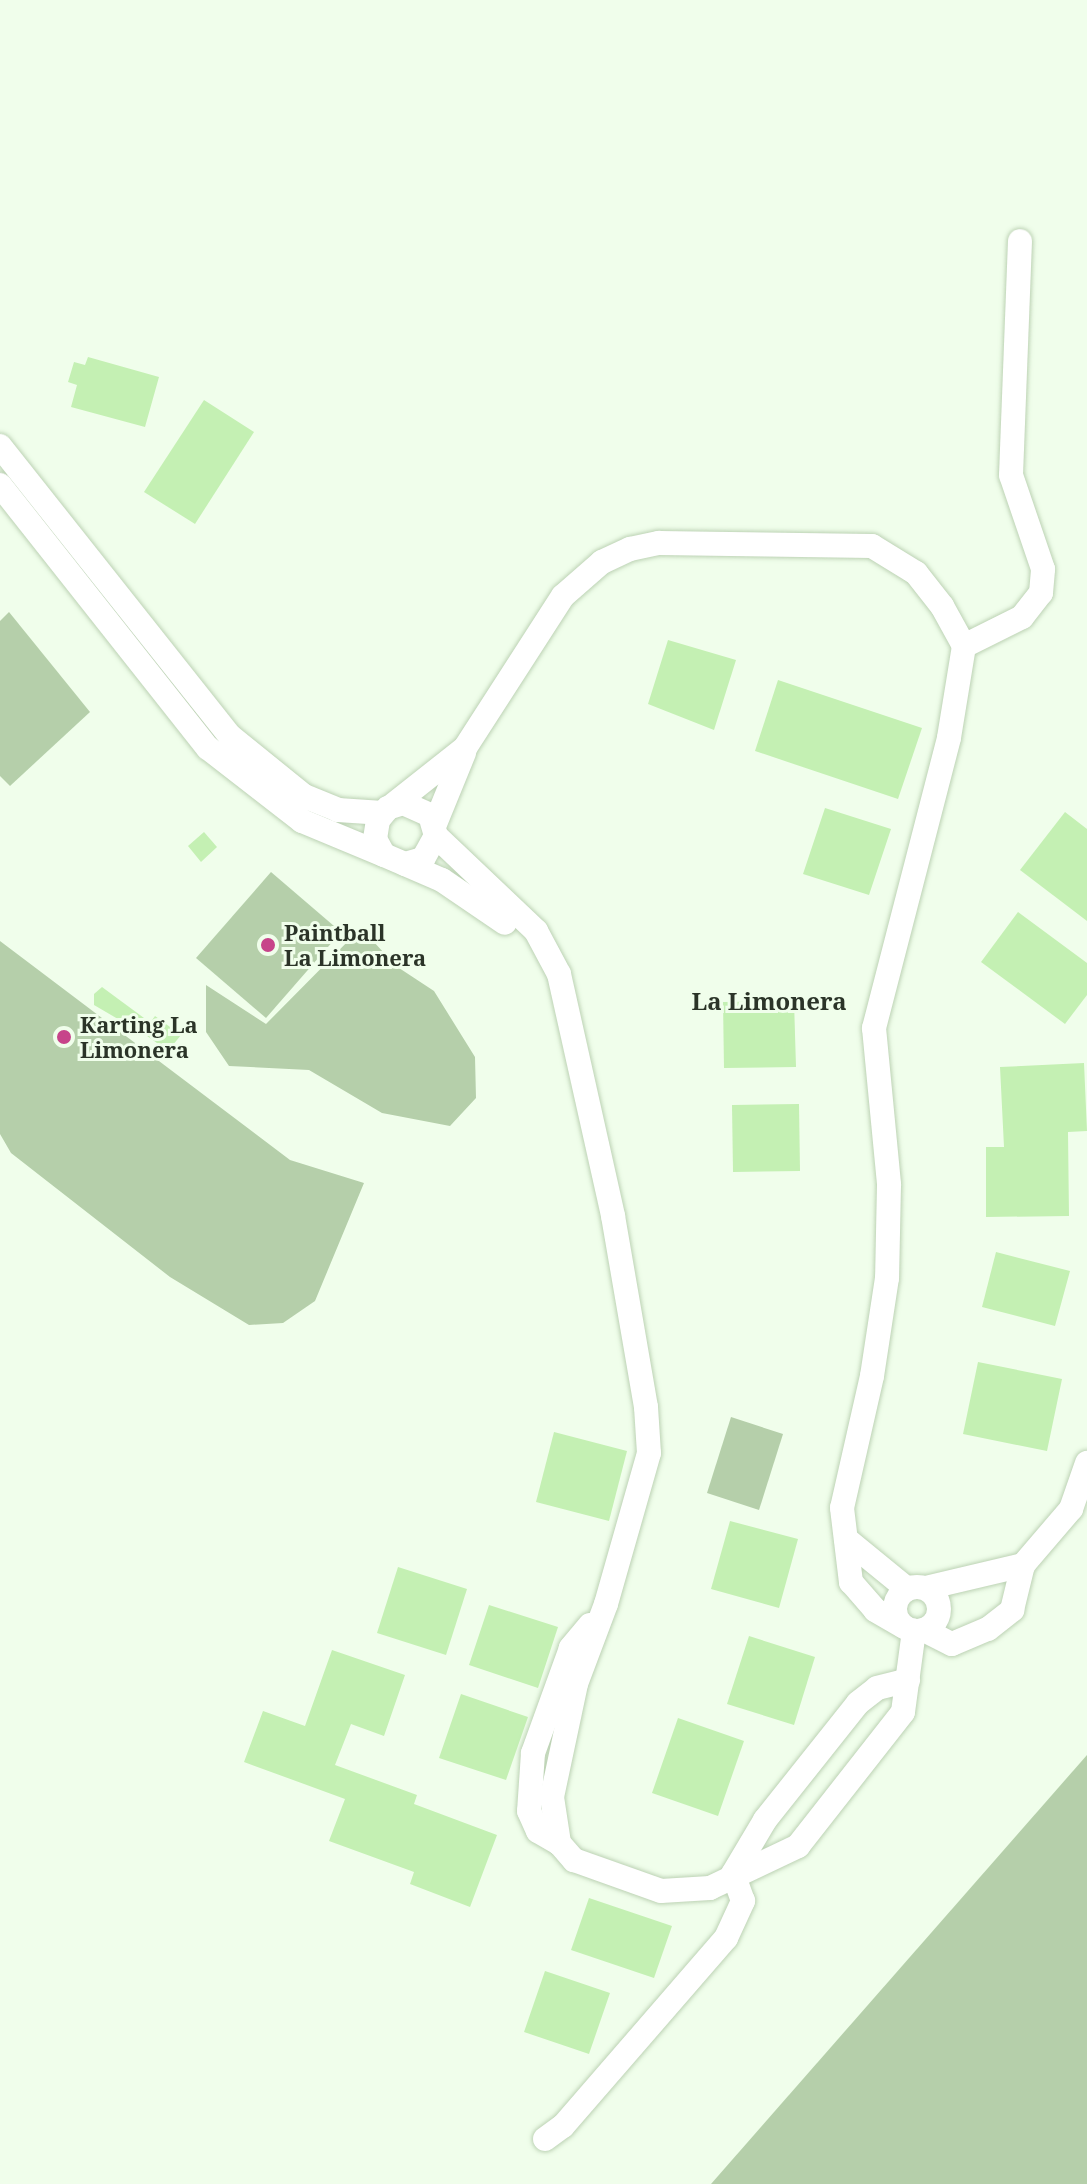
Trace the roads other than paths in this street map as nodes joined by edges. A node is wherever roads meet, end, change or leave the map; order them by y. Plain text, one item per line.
1 (1020, 241) dead end
2 (0, 446) edge
3 (0, 485) edge
4 (9, 502) edge
5 (964, 646) junction
6 (465, 748) junction
7 (388, 809) junction
8 (435, 830) junction
9 (395, 859) junction
10 (559, 974) junction
11 (1087, 1463) edge
12 (846, 1539) junction
13 (1023, 1565) junction
14 (917, 1588) junction
15 (914, 1629) junction
16 (908, 1680) junction
17 (733, 1874) junction
18 (545, 2139) dead end

1 - 5 street
2 - 7 street
3 - 4 street
4 - 9 street
5 - 6 street
5 - 12 street
6 - 7 street
6 - 8 street
7 - 8 street
7 - 9 street
8 - 9 street
8 - 10 street
9 - 10 street
10 - 17 street
11 - 13 street
12 - 14 street
12 - 15 street
13 - 14 street
13 - 15 street
14 - 15 street
14 - 15 street
15 - 16 street
16 - 17 street
16 - 17 street
17 - 18 street

